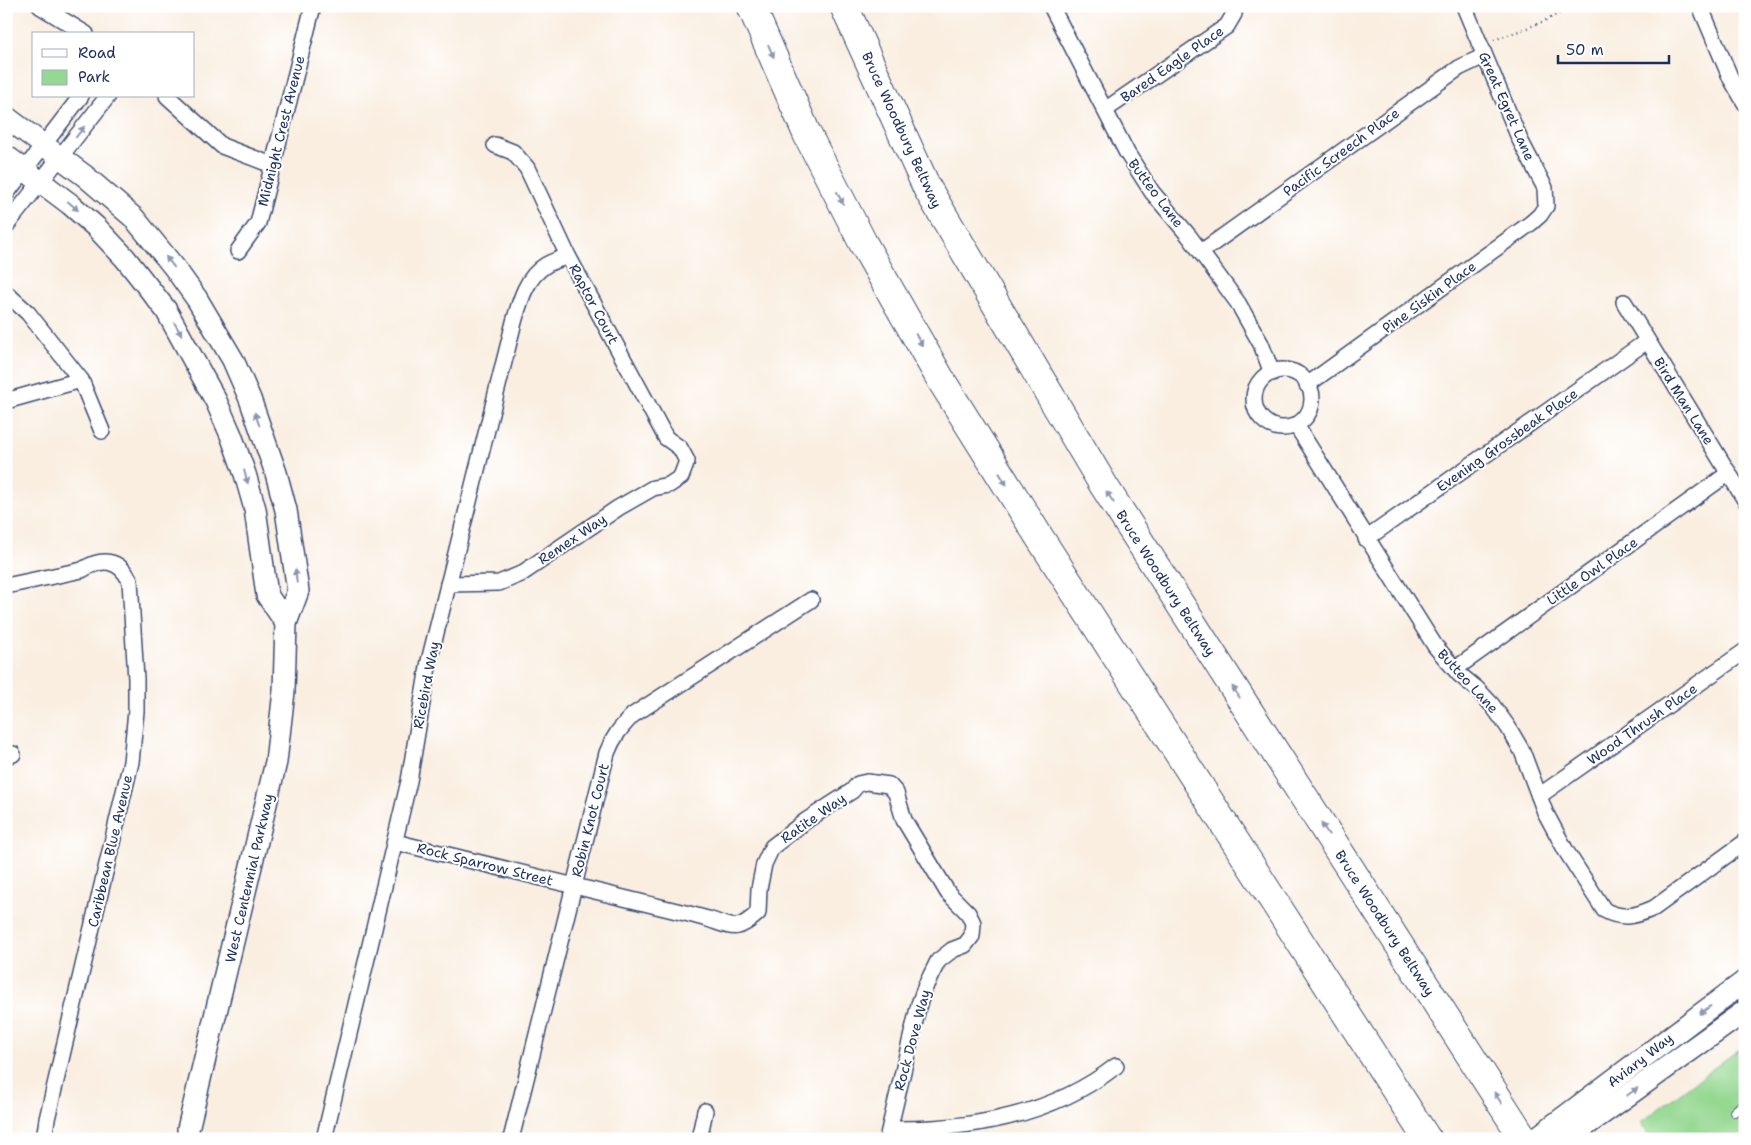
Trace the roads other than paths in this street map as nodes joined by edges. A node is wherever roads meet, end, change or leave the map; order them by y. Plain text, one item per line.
1 (40, 6) edge
2 (313, 6) edge
3 (751, 6) edge
4 (844, 6) edge
5 (1051, 6) edge
6 (1464, 6) edge
7 (1700, 6) edge
8 (1235, 10) edge
9 (83, 32) edge
10 (1482, 51) junction
11 (81, 98) edge
12 (106, 98) edge
13 (169, 98) edge
14 (1745, 103) edge
15 (1105, 110) junction
16 (6, 117) edge
17 (495, 145) dead end
18 (52, 151) junction
19 (6, 156) edge
20 (272, 165) junction
21 (33, 175) junction
22 (6, 194) edge
23 (1546, 206) joint
24 (6, 226) edge
25 (238, 251) dead end
26 (1201, 252) junction
27 (568, 256) junction
28 (6, 294) edge
29 (1624, 302) dead end
30 (1647, 341) junction
31 (1272, 373) junction
32 (82, 380) junction
33 (1307, 385) junction
34 (6, 401) edge
35 (1296, 425) junction
36 (102, 431) dead end
37 (684, 469) joint
38 (1729, 473) junction
39 (1745, 500) edge
40 (1366, 539) junction
41 (448, 584) junction
42 (6, 586) edge
43 (811, 600) dead end
44 (286, 623) junction
45 (1745, 651) edge
46 (1455, 669) junction
47 (1539, 796) junction
48 (395, 842) junction
49 (1745, 842) edge
50 (574, 886) junction
51 (748, 923) joint
52 (972, 930) joint
53 (1745, 981) edge
54 (1745, 1011) edge
55 (1116, 1066) dead end
56 (1745, 1102) edge
57 (705, 1111) dead end
58 (1587, 1112) junction
59 (1734, 1112) dead end
60 (888, 1134) edge
61 (186, 1136) edge
62 (44, 1139) edge
63 (324, 1139) edge
64 (511, 1139) edge
65 (699, 1139) edge
66 (1427, 1139) edge
67 (1524, 1139) edge
68 (1535, 1139) edge
69 (1567, 1139) edge

1 - 9 street
2 - 20 street, Midnight Crest Avenue
3 -> 66 highway
67 -> 4 highway, Bruce Woodbury Beltway
5 - 15 street, Butteo Lane
6 - 10 street, Great Egret Lane
7 - 14 street
8 - 15 street, Bared Eagle Place
10 - 23 street, Great Egret Lane
10 - 26 street, Pacific Screech Place
11 - 18 street
18 -> 12 street
13 - 20 street
15 - 26 street, Butteo Lane
16 - 18 main road, West Centennial Parkway
17 - 27 street, Raptor Court
18 - 21 street
44 -> 18 main road, West Centennial Parkway
19 - 21 main road
20 - 25 street, Midnight Crest Avenue
21 - 22 street
21 - 24 street
21 -> 44 main road
23 - 33 street, Pine Siskin Place
26 - 31 street, Butteo Lane
27 - 37 street, Raptor Court
27 - 41 street, Ricebird Way
28 - 32 street
29 - 30 street, Bird Man Lane
30 - 38 street, Bird Man Lane
30 - 40 street, Evening Grossbeak Place
31 - 33 street
31 - 35 street
32 - 34 street
32 - 36 street
33 - 35 street
35 - 40 street, Butteo Lane
37 - 41 street, Remex Way
38 - 39 street, Bird Man Lane
38 - 46 street, Little Owl Place
40 - 46 street, Butteo Lane
41 - 48 street, Ricebird Way
42 - 62 street, Caribbean Blue Avenue
43 - 50 street, Robin Knot Court
44 - 61 main road, West Centennial Parkway
45 - 47 street, Wood Thrush Place
46 - 47 street, Butteo Lane
47 - 49 street, Butteo Lane
48 - 50 street, Rock Sparrow Street
48 - 63 street, Ricebird Way
50 - 51 street, Rock Sparrow Street
50 - 64 street, Robin Knot Court
51 - 52 street, Ratite Way
52 - 60 street, Rock Dove Way
53 -> 58 main road, Aviary Way
58 -> 54 main road, Aviary Way
55 - 60 street
56 - 59 lane
57 - 65 street
58 - 68 main road, Aviary Way
58 - 69 main road, Aviary Way

